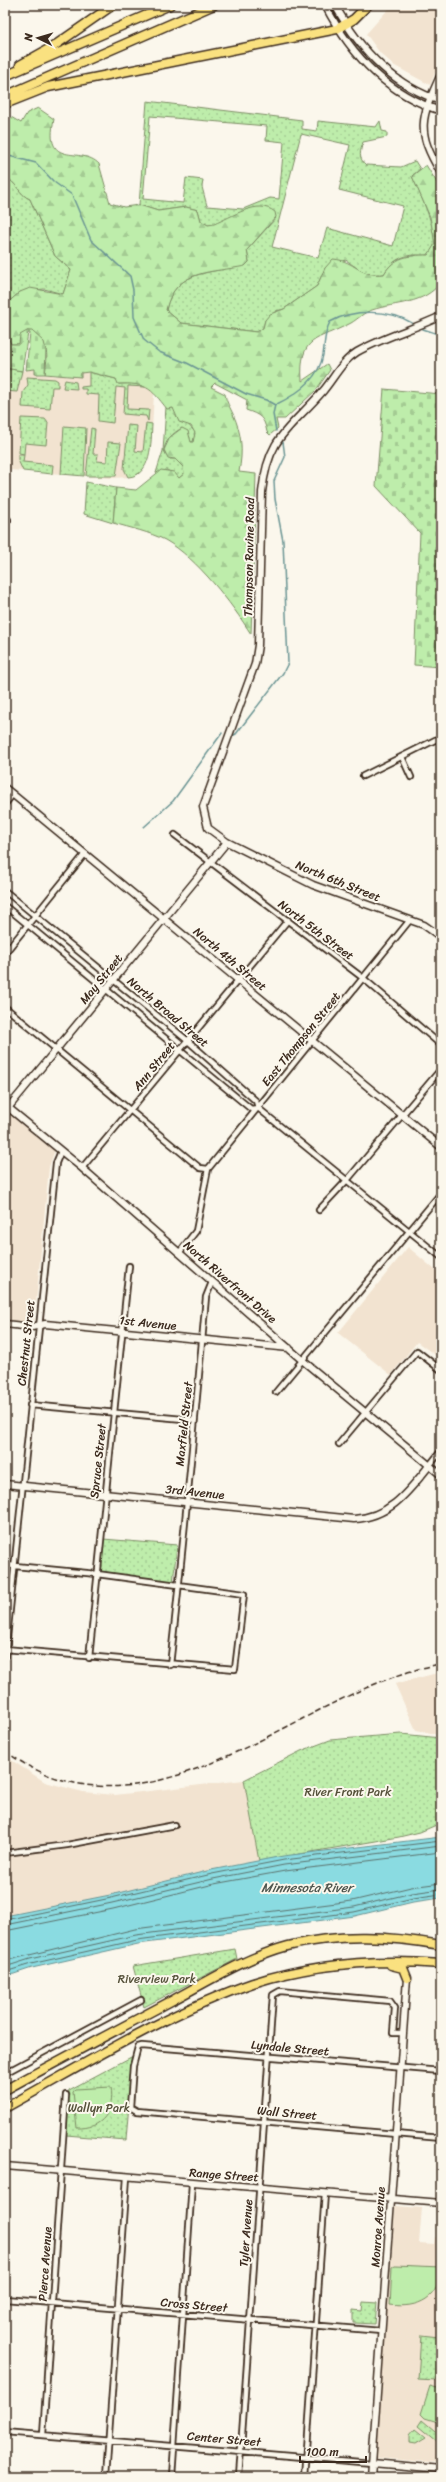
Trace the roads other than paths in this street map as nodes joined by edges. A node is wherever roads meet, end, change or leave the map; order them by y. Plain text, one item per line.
1 (113, 5) edge
2 (170, 5) edge
3 (214, 5) edge
4 (325, 5) edge
5 (335, 5) edge
6 (368, 5) edge
7 (346, 24) junction
8 (338, 29) junction
9 (5, 73) edge
10 (441, 74) edge
11 (5, 76) edge
12 (5, 96) edge
13 (430, 97) junction
14 (441, 101) edge
15 (5, 104) edge
16 (426, 106) junction
17 (441, 111) edge
18 (441, 173) edge
19 (441, 316) edge
20 (441, 737) edge
21 (402, 757) junction
22 (363, 776) dead end
23 (411, 777) dead end
24 (5, 788) edge
25 (13, 794) junction
26 (5, 804) edge
27 (175, 835) dead end
28 (227, 842) junction
29 (85, 854) junction
30 (210, 864) junction
31 (5, 891) edge
32 (5, 906) edge
33 (35, 915) junction
34 (164, 918) junction
35 (288, 920) junction
36 (410, 920) junction
37 (28, 925) junction
38 (440, 936) edge
39 (5, 953) edge
40 (363, 978) junction
41 (114, 980) junction
42 (238, 980) junction
43 (106, 990) junction
44 (5, 1007) edge
45 (188, 1041) junction
46 (312, 1042) junction
47 (441, 1045) edge
48 (57, 1050) junction
49 (180, 1050) junction
50 (441, 1069) edge
51 (6, 1106) edge
52 (258, 1108) junction
53 (130, 1111) junction
54 (402, 1116) junction
55 (441, 1147) edge
56 (60, 1151) junction
57 (82, 1168) junction
58 (208, 1169) junction
59 (347, 1181) junction
60 (441, 1192) edge
61 (319, 1210) dead end
62 (409, 1230) junction
63 (179, 1253) junction
64 (441, 1258) edge
65 (129, 1266) dead end
66 (212, 1282) junction
67 (5, 1324) edge
68 (38, 1325) junction
69 (121, 1331) junction
70 (202, 1340) junction
71 (289, 1348) junction
72 (302, 1360) junction
73 (441, 1370) edge
74 (276, 1392) dead end
75 (30, 1405) junction
76 (113, 1413) junction
77 (366, 1413) junction
78 (194, 1420) junction
79 (339, 1444) dead end
80 (441, 1451) edge
81 (429, 1466) junction
82 (441, 1475) edge
83 (5, 1484) edge
84 (22, 1485) junction
85 (104, 1494) junction
86 (186, 1503) junction
87 (5, 1566) edge
88 (14, 1566) junction
89 (97, 1574) junction
90 (180, 1584) junction
91 (6, 1649) edge
92 (5, 1657) edge
93 (89, 1658) junction
94 (170, 1665) junction
95 (175, 1825) dead end
96 (5, 1853) edge
97 (441, 1945) edge
98 (427, 1963) junction
99 (356, 1964) junction
100 (441, 1964) edge
101 (407, 1978) junction
102 (141, 2000) dead end
103 (403, 2033) junction
104 (269, 2056) junction
105 (400, 2067) junction
106 (441, 2071) edge
107 (5, 2073) edge
108 (5, 2090) edge
109 (66, 2095) dead end
110 (5, 2108) edge
111 (131, 2109) joint
112 (263, 2121) junction
113 (395, 2134) junction
114 (441, 2138) edge
115 (5, 2166) edge
116 (61, 2171) junction
117 (127, 2177) junction
118 (192, 2183) junction
119 (259, 2188) junction
120 (325, 2193) junction
121 (391, 2199) junction
122 (441, 2203) edge
123 (5, 2299) edge
124 (52, 2303) junction
125 (118, 2308) junction
126 (184, 2314) junction
127 (250, 2320) junction
128 (316, 2325) junction
129 (381, 2331) junction
130 (5, 2432) edge
131 (43, 2435) junction
132 (109, 2440) junction
133 (175, 2446) junction
134 (240, 2452) junction
135 (306, 2457) junction
136 (372, 2463) junction
137 (441, 2469) edge
138 (106, 2477) edge
139 (172, 2477) edge
140 (238, 2477) edge
141 (305, 2477) edge
142 (371, 2477) edge

1 - 9 highway
2 - 11 highway
3 - 12 highway
4 - 8 street
5 - 7 street
6 - 7 highway
7 - 8 highway
7 - 13 street
8 - 15 highway
8 - 16 street
10 - 13 street
13 - 14 street
13 - 16 street
16 - 17 street
16 - 18 street
19 - 28 street, Thompson Ravine Road
20 - 21 street
21 - 22 street
21 - 23 street
24 - 25 street, North 4th Street
25 - 26 street
25 - 29 street, North 4th Street
27 - 30 street, North 5th Street
28 - 30 street
28 - 36 street, North 6th Street
29 - 33 street
29 - 34 street, North 4th Street
30 - 34 street, May Street
30 - 35 street, North 5th Street
31 - 33 street, North Broad Street
32 - 37 street, North Broad Street
33 - 37 street
33 - 41 street, North Broad Street
34 - 41 street, May Street
34 - 42 street, North 4th Street
35 - 40 street, North 5th Street
35 - 42 street, Ann Street
36 - 38 street, North 6th Street
36 - 40 street, East Thompson Street
37 - 39 street
37 - 43 street, North Broad Street
40 - 46 street, East Thompson Street
40 - 47 street, North 5th Street
41 - 43 street, May Street
41 - 45 street, North Broad Street
42 - 45 street, Ann Street
42 - 46 street, North 4th Street
43 - 48 street, May Street
43 - 49 street, North Broad Street
44 - 48 street
45 - 49 street, Ann Street
45 - 52 street, North Broad Street
46 - 52 street, East Thompson Street
46 - 54 street, North 4th Street
48 - 51 street, May Street
48 - 53 street
49 - 52 street, North Broad Street
49 - 53 street, Ann Street
50 - 54 street
51 - 56 street, North Riverfront Drive
52 - 58 street, East Thompson Street
52 - 59 street, North Broad Street
53 - 57 street, Ann Street
53 - 58 street
54 - 55 street, North 4th Street
54 - 59 street
56 - 57 street, North Riverfront Drive
56 - 68 street, Chestnut Street
57 - 63 street, North Riverfront Drive
58 - 63 street
59 - 61 street
59 - 62 street, North Broad Street
60 - 62 street
62 - 64 street, North Broad Street
62 - 72 street
63 - 66 street, North Riverfront Drive
65 - 69 street, Spruce Street
66 - 70 street, Maxfield Street
66 - 71 street, North Riverfront Drive
67 - 68 street, 1st Avenue
68 - 69 street, 1st Avenue
68 - 75 street, Chestnut Street
69 - 70 street, 1st Avenue
69 - 76 street, Spruce Street
70 - 71 street, 1st Avenue
70 - 78 street, Maxfield Street
71 - 72 street, North Riverfront Drive
72 - 74 street
72 - 77 street, North Riverfront Drive
73 - 77 street
75 - 76 street
75 - 84 street, Chestnut Street
76 - 78 street
76 - 85 street, Spruce Street
77 - 79 street
77 - 81 street, North Riverfront Drive
78 - 86 street, Maxfield Street
80 - 81 street
81 - 82 street, North Riverfront Drive
81 - 86 street, 3rd Avenue
83 - 84 street, 3rd Avenue
84 - 85 street, 3rd Avenue
84 - 88 street, Chestnut Street
85 - 86 street, 3rd Avenue
85 - 89 street, Spruce Street
86 - 90 street, Maxfield Street
87 - 88 street
88 - 89 street
88 - 91 street, Chestnut Street
89 - 90 street
89 - 93 street, Spruce Street
90 - 94 street, Maxfield Street
90 - 94 street
91 - 92 street, Chestnut Street
91 - 93 street
93 - 94 street
95 - 96 street
97 - 108 highway
98 - 99 highway
98 - 100 highway
98 - 101 highway
99 - 101 highway
99 - 110 highway
101 - 103 street, Monroe Avenue
102 - 107 street
103 - 104 street, Tyler Avenue
103 - 105 street, Monroe Avenue
104 - 105 street, Lyndale Street
104 - 111 street, Lyndale Street
104 - 112 street, Tyler Avenue
105 - 106 street, Lyndale Street
105 - 113 street, Monroe Avenue
109 - 116 street, Pierce Avenue
111 - 112 street, Wall Street
112 - 113 street, Wall Street
112 - 119 street, Tyler Avenue
113 - 114 street, Wall Street
113 - 121 street, Monroe Avenue
115 - 116 street, Range Street
116 - 117 street, Range Street
116 - 124 street, Pierce Avenue
117 - 118 street, Range Street
117 - 125 street
118 - 119 street, Range Street
118 - 126 street
119 - 120 street, Range Street
119 - 127 street, Tyler Avenue
120 - 121 street, Range Street
120 - 128 street
121 - 122 street, Range Street
121 - 129 street, Monroe Avenue
123 - 124 street, Cross Street
124 - 125 street, Cross Street
124 - 131 street, Pierce Avenue
125 - 126 street, Cross Street
125 - 132 street
126 - 127 street, Cross Street
126 - 133 street
127 - 128 street, Cross Street
127 - 134 street, Tyler Avenue
128 - 129 street, Cross Street
128 - 135 street
129 - 136 street, Monroe Avenue
130 - 131 street, Center Street
131 - 132 street, Center Street
132 - 133 street, Center Street
132 - 138 street
133 - 134 street, Center Street
133 - 139 street
134 - 135 street, Center Street
134 - 140 street, Tyler Avenue
135 - 136 street, Center Street
135 - 141 street
136 - 137 street, Center Street
136 - 142 street, Monroe Avenue

